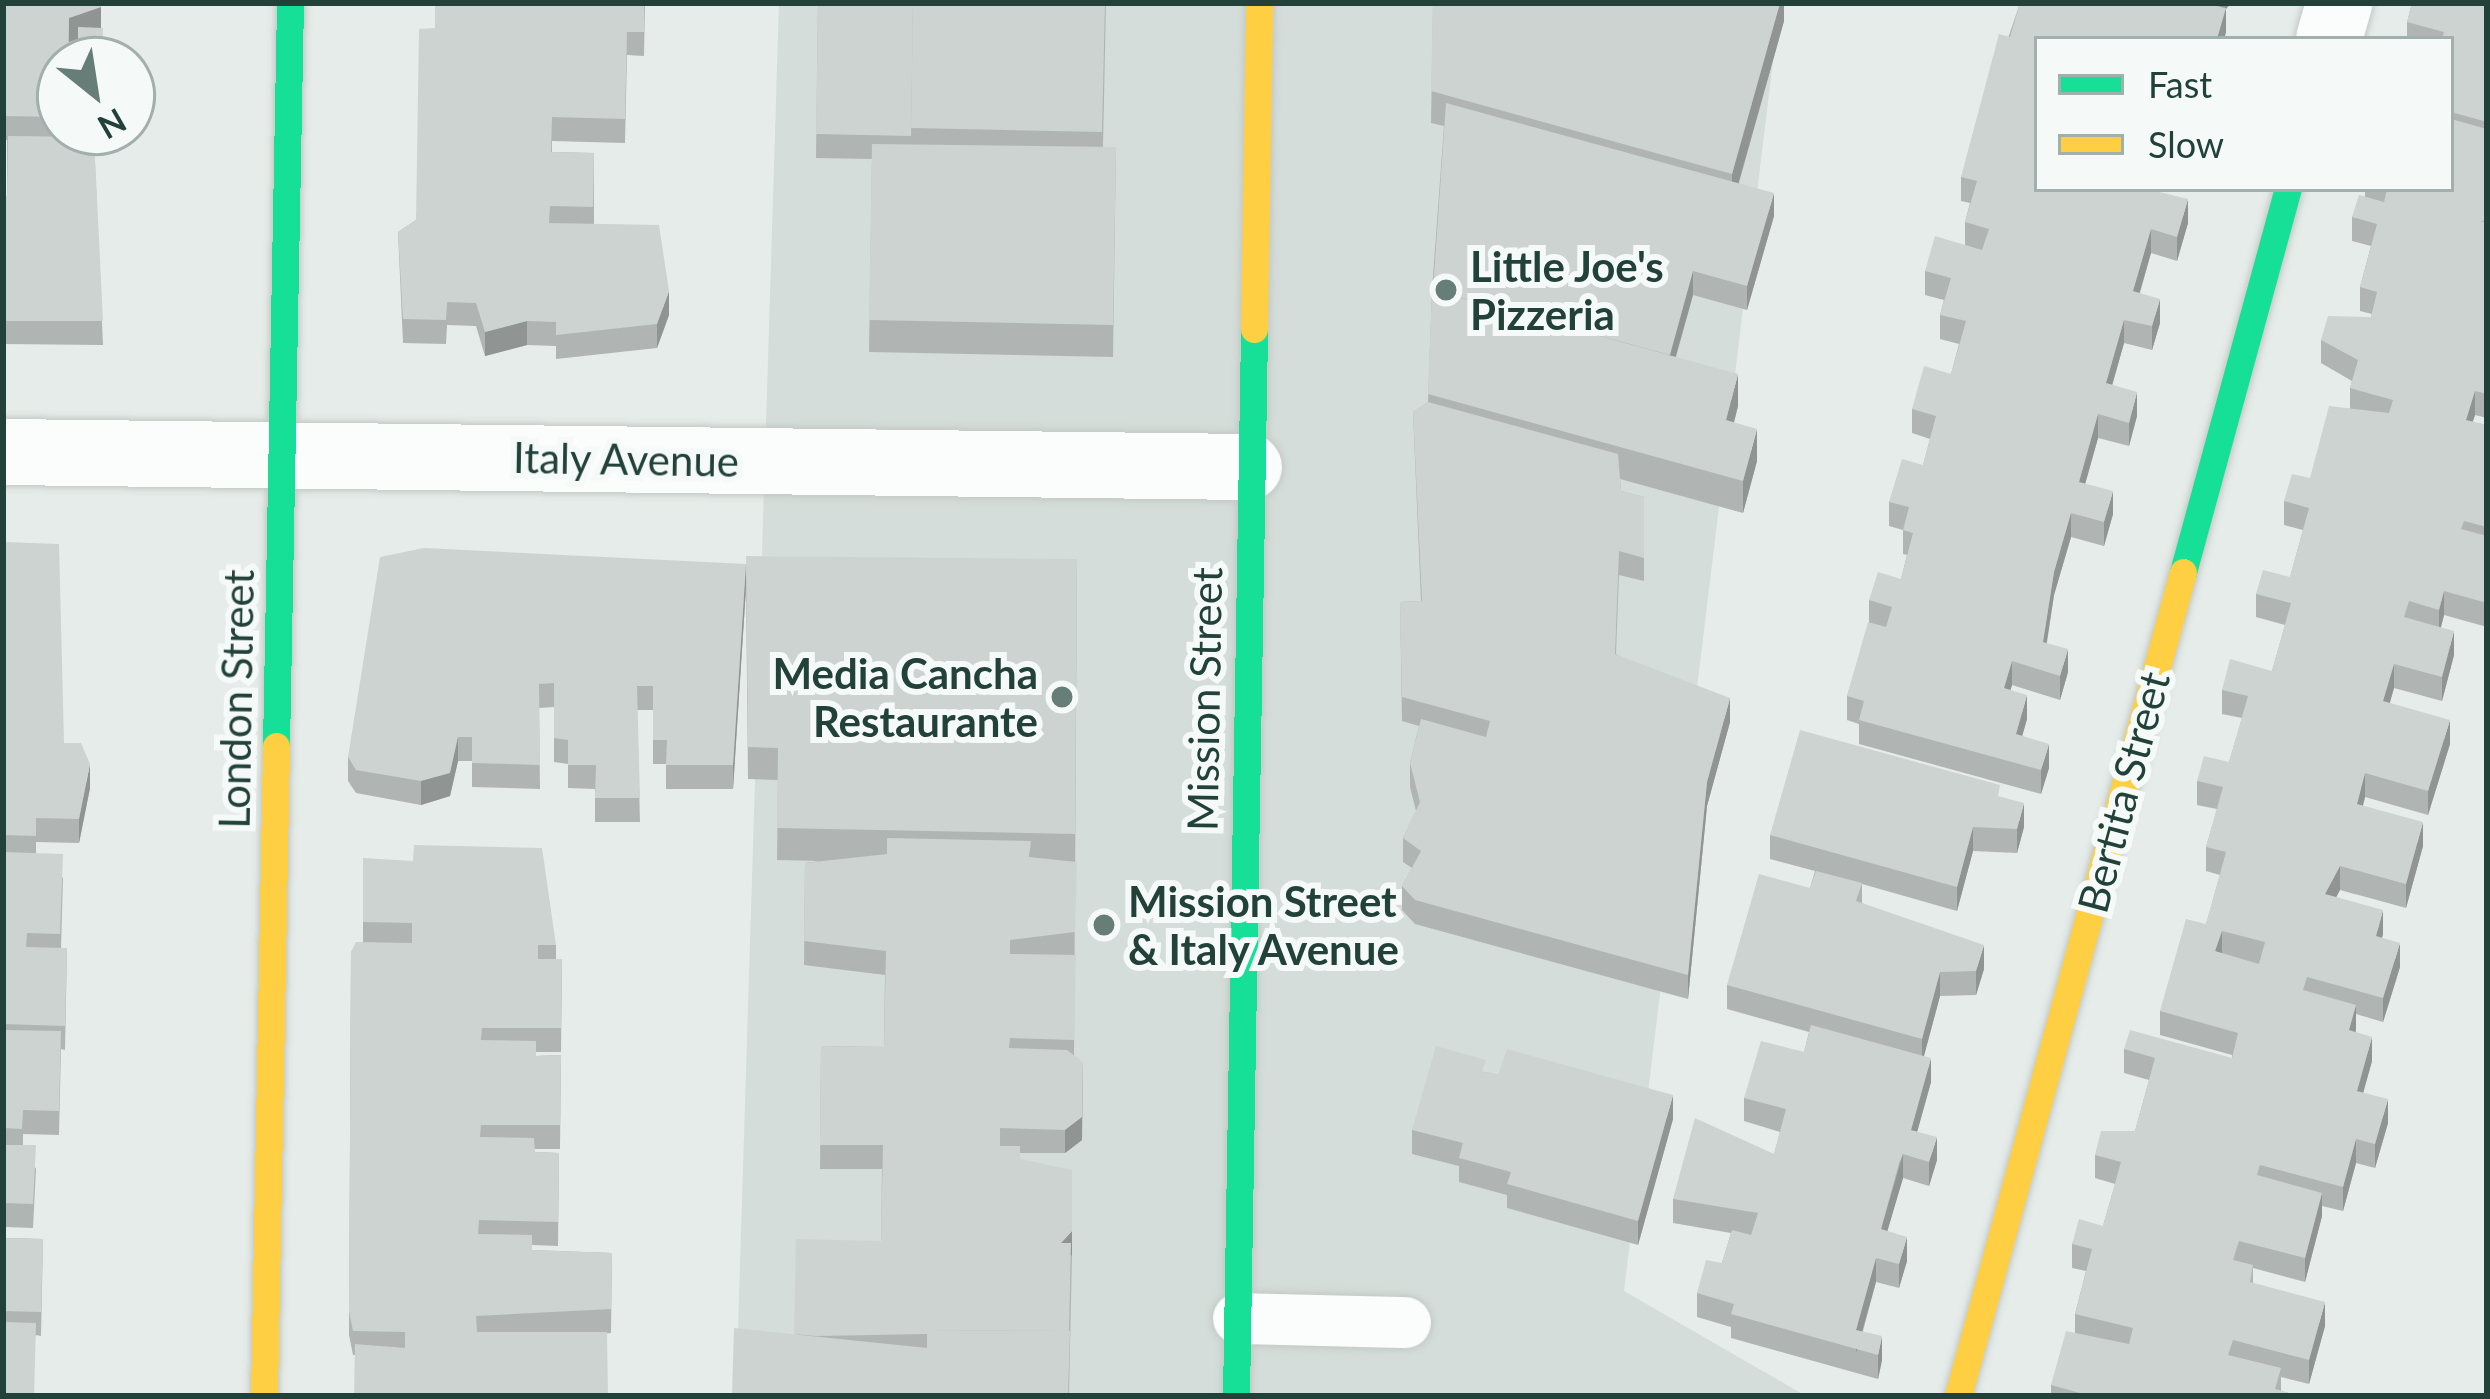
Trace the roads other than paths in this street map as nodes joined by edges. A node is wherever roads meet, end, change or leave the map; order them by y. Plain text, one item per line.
1 (290, 3) edge
2 (1259, 3) edge
3 (2339, 3) edge
4 (2330, 36) edge
5 (2287, 192) edge
6 (3, 452) edge
7 (282, 455) junction
8 (1249, 467) junction
9 (1238, 1318) junction
10 (1405, 1322) dead end
11 (264, 1396) edge
12 (1236, 1396) edge
13 (1958, 1396) edge

1 - 7 street, London Street
2 - 8 street, Mission Street
3 - 4 street
5 - 13 street, Bertita Street
6 - 7 street, Italy Avenue
7 - 8 street, Italy Avenue
7 - 11 street, London Street
8 - 9 street, Mission Street
9 - 10 lane
9 - 12 street, Mission Street

